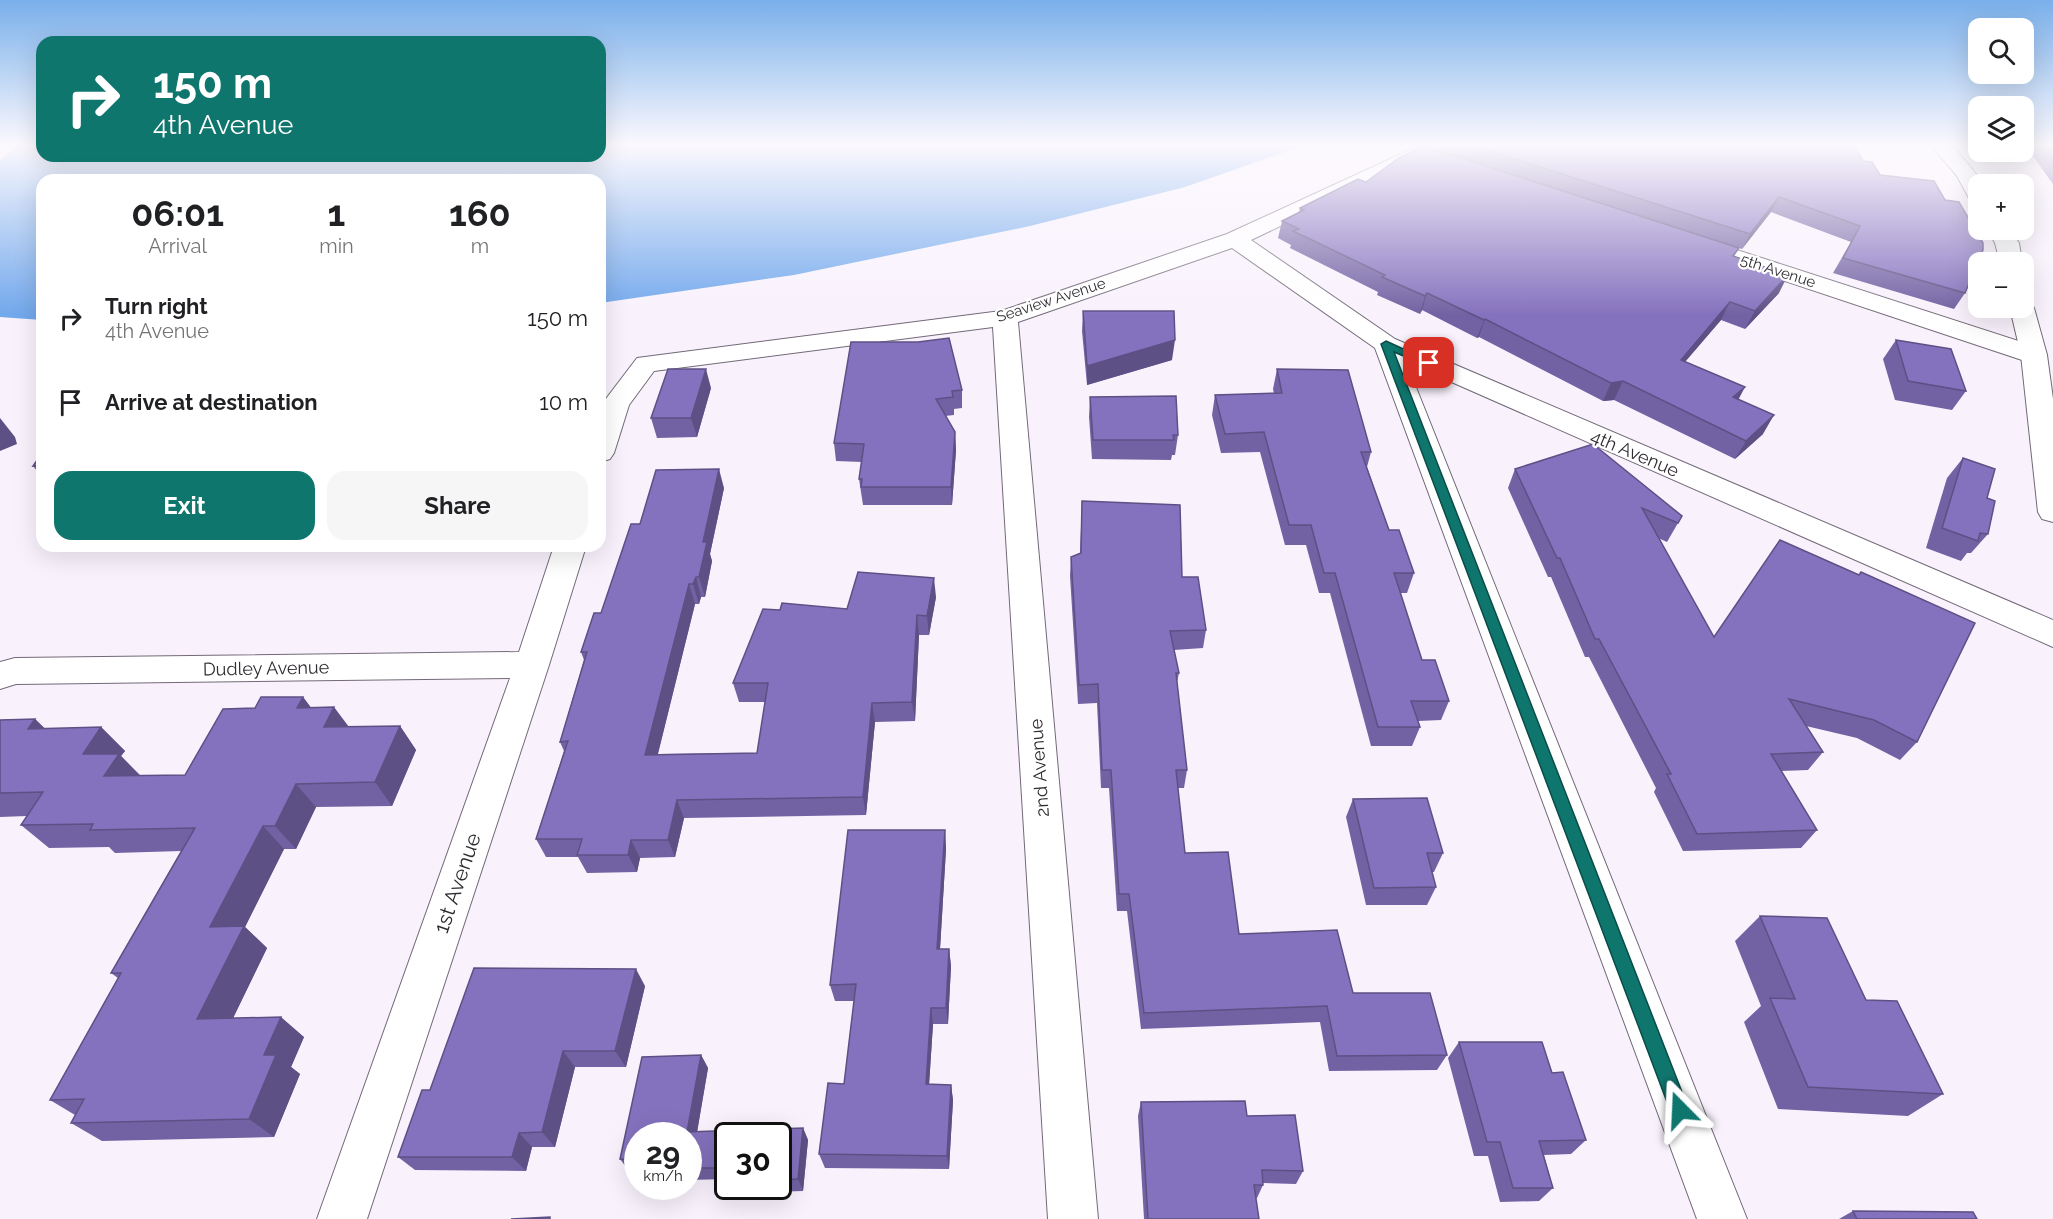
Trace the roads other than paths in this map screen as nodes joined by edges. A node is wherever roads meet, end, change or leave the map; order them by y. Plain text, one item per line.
1 (1321, 201) edge
2 (1235, 239) junction
3 (1681, 239) edge
4 (1005, 318) junction
5 (2025, 318) edge
6 (1386, 344) junction
7 (2034, 355) junction
8 (606, 435) edge
9 (2053, 512) edge
10 (568, 552) edge
11 (2053, 634) edge
12 (532, 665) junction
13 (0, 676) edge
14 (342, 1219) edge
15 (1073, 1219) edge
16 (1722, 1219) edge

1 - 2 street, Seaview Avenue
2 - 4 street, Seaview Avenue
2 - 6 street, 4th Avenue
3 - 7 street, 5th Avenue
4 - 8 street, Seaview Avenue
4 - 15 street, 2nd Avenue
5 - 7 street
6 - 11 street, 4th Avenue
6 - 16 street
7 - 9 street
10 - 12 street, 1st Avenue
12 - 13 street, Dudley Avenue
12 - 14 street, 1st Avenue

